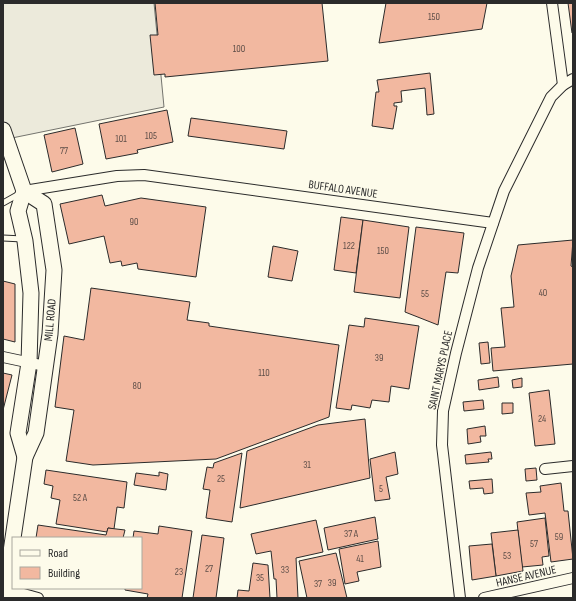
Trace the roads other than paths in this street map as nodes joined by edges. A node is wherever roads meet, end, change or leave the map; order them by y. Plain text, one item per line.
1 (552, 3) edge
2 (573, 79) edge
3 (563, 85) junction
4 (3, 130) edge
5 (24, 191) junction
6 (3, 203) edge
7 (494, 223) junction
8 (3, 238) edge
9 (24, 239) junction
10 (3, 356) edge
11 (28, 363) junction
12 (45, 366) junction
13 (25, 457) junction
14 (573, 466) edge
15 (545, 469) dead end
16 (8, 536) edge
17 (573, 578) edge
18 (4, 595) edge
19 (38, 598) edge
20 (460, 598) edge
21 (484, 598) edge

1 - 3 street
2 - 3 street
3 - 7 street
4 - 5 main road
5 - 6 lane
5 - 7 street, BUFFALO AVENUE
5 - 9 main road, MILL ROAD
5 - 12 main road, MILL ROAD
7 - 20 street, SAINT MARYS PLACE
8 - 9 lane
9 - 11 main road, MILL ROAD
10 - 11 street
11 - 12 street
11 - 13 main road, MILL ROAD
12 - 13 main road, MILL ROAD
13 - 16 main road, MILL ROAD
14 - 15 street
16 - 18 main road, MILL ROAD
17 - 21 street, HANSE AVENUE
18 - 19 street

